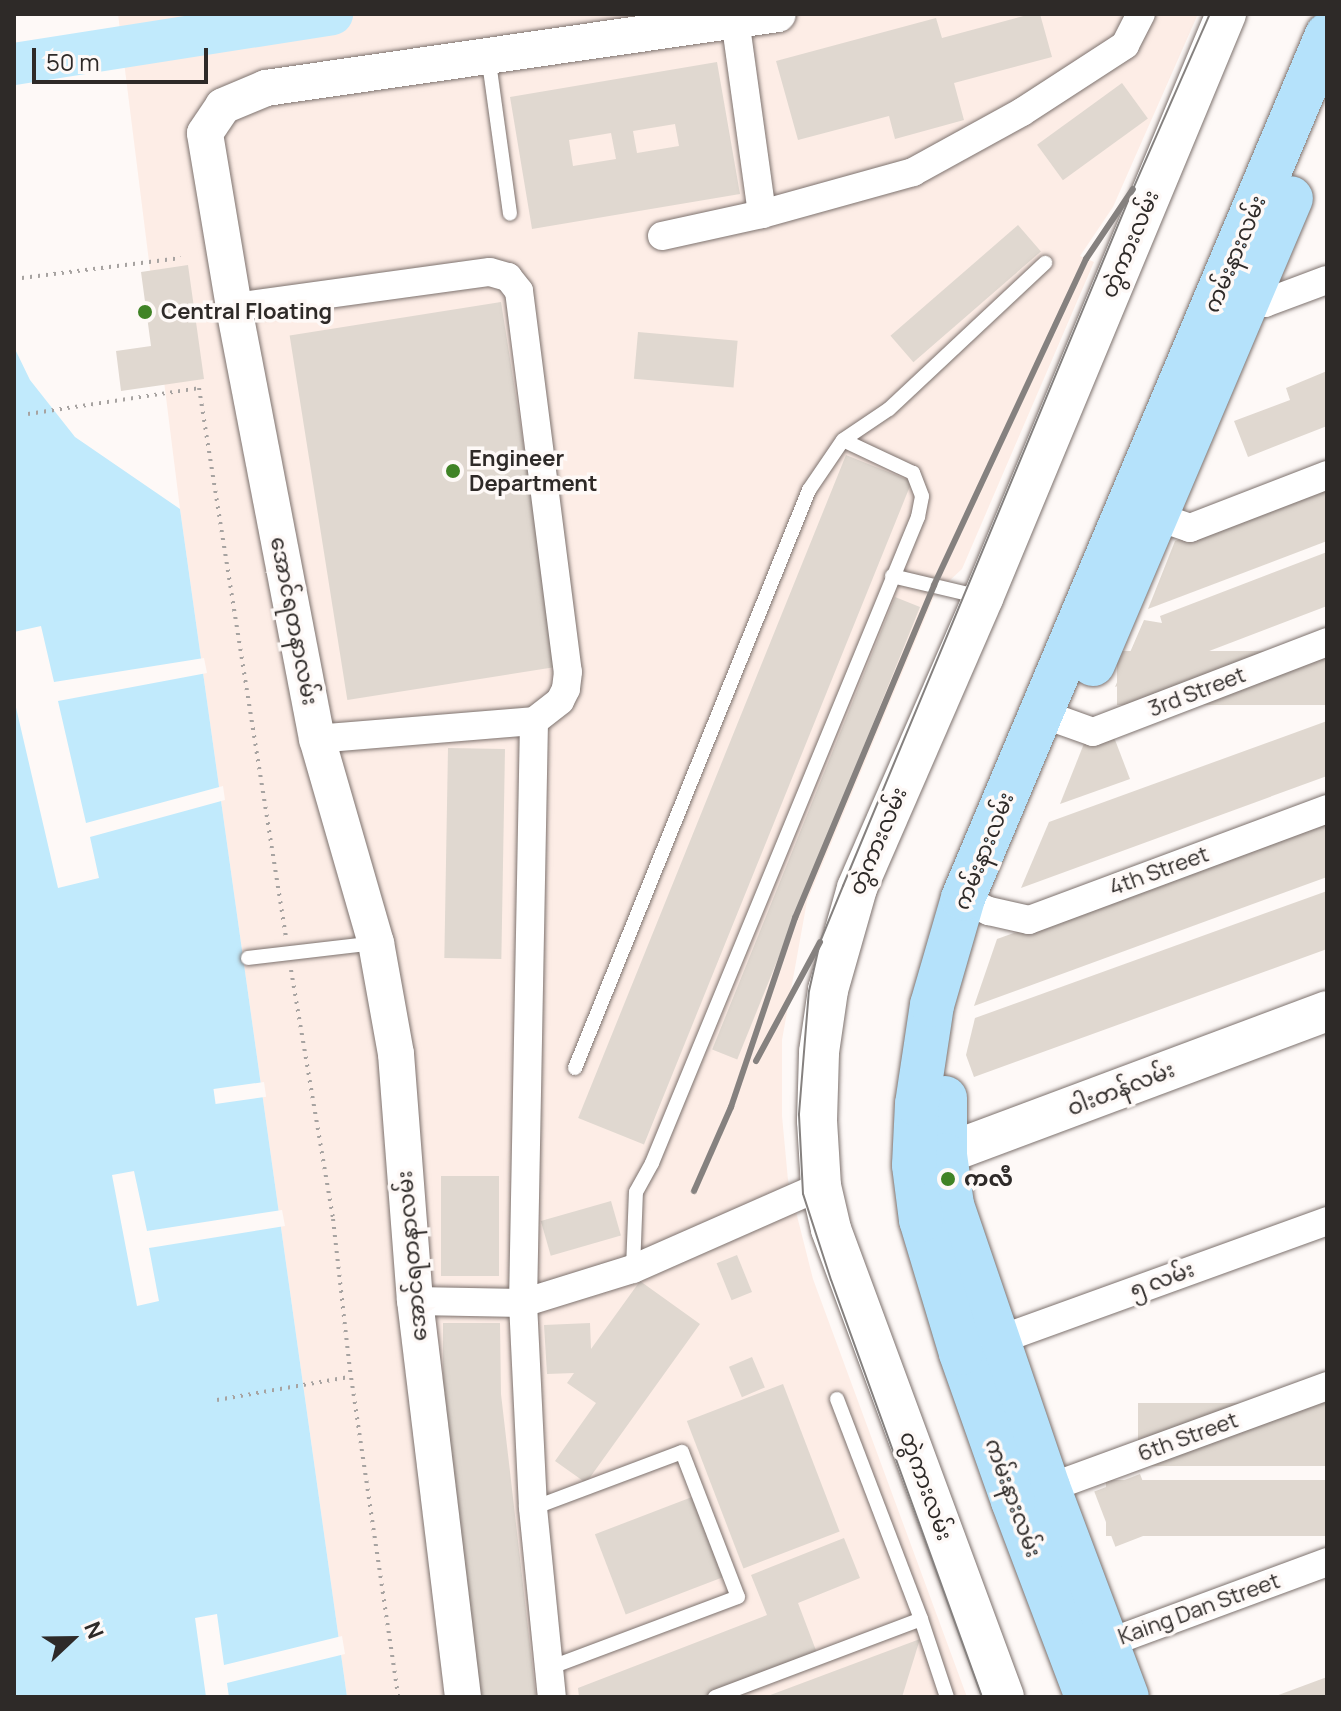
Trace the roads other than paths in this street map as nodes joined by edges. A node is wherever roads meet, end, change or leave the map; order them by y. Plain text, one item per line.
1 (778, 14) edge
2 (1141, 14) edge
3 (1226, 14) edge
4 (735, 19) junction
5 (1327, 35) edge
6 (488, 55) junction
7 (1327, 108) edge
8 (510, 213) dead end
9 (762, 214) junction
10 (662, 236) dead end
11 (1045, 263) dead end
12 (1327, 280) edge
13 (1235, 294) junction
14 (234, 307) junction
15 (843, 440) junction
16 (1327, 475) edge
17 (1142, 511) junction
18 (892, 576) junction
19 (983, 598) junction
20 (1327, 642) edge
21 (1053, 718) junction
22 (534, 721) junction
23 (317, 739) junction
24 (1327, 809) edge
25 (976, 905) junction
26 (376, 943) junction
27 (248, 958) dead end
28 (1327, 1011) edge
29 (575, 1068) dead end
30 (915, 1164) junction
31 (821, 1186) junction
32 (1327, 1221) edge
33 (633, 1269) junction
34 (415, 1301) junction
35 (523, 1303) junction
36 (979, 1346) junction
37 (1327, 1386) edge
38 (837, 1399) dead end
39 (1030, 1494) junction
40 (533, 1508) junction
41 (1327, 1562) edge
42 (921, 1619) junction
43 (1081, 1666) edge
44 (549, 1668) junction
45 (463, 1697) edge
46 (552, 1697) edge
47 (715, 1697) edge
48 (947, 1697) edge
49 (1004, 1697) edge
50 (1087, 1697) edge
51 (1127, 1697) edge

1 - 4 street, အောင်ရတနာလမ်း
2 - 9 street
3 - 19 main road, တွဲကားလမ်း
4 - 6 street, အောင်ရတနာလမ်း
4 - 9 street
5 - 13 main road, ကမ်းနားလမ်း
6 - 8 lane
6 - 14 street, အောင်ရတနာလမ်း
7 - 13 main road, ကမ်းနားလမ်း
9 - 10 street
11 - 15 lane
12 - 13 street
13 - 17 main road, ကမ်းနားလမ်း
14 - 22 street
14 - 23 street, အောင်ရတနာလမ်း
15 - 18 lane
15 - 29 lane
16 - 17 street
17 - 21 main road, ကမ်းနားလမ်း
18 - 19 lane
18 - 33 lane
19 - 31 main road, တွဲကားလမ်း
20 - 21 street, 3rd Street
21 - 25 main road, ကမ်းနားလမ်း
22 - 23 street
22 - 35 street
23 - 26 street, အောင်ရတနာလမ်း
24 - 25 street, 4th Street
25 - 30 main road, ကမ်းနားလမ်း
26 - 27 lane
26 - 34 street, အောင်ရတနာလမ်း
28 - 30 main road, ဝါးတန်လမ်း
30 - 36 main road, ကမ်းနားလမ်း
30 - 43 main road
31 - 33 street
31 - 49 main road, တွဲကားလမ်း
32 - 36 street, ၅ လမ်း
33 - 35 street
34 - 35 street
34 - 45 street, အောင်ရတနာလမ်း
35 - 40 street
36 - 39 main road, ကမ်းနားလမ်း
37 - 39 street, 6th Street
38 - 42 lane
39 - 43 main road, ကမ်းနားလမ်း
40 - 44 street
40 - 44 lane
41 - 43 street, Kaing Dan Street
42 - 47 lane
42 - 48 lane
43 - 50 main road, ကမ်းနားလမ်း
43 - 51 main road, ကမ်းနားလမ်း
44 - 46 street

